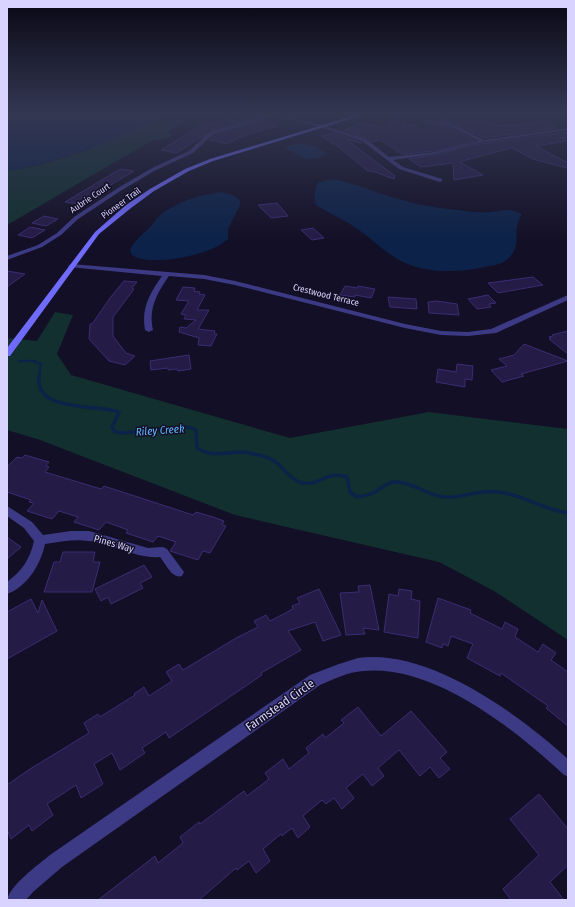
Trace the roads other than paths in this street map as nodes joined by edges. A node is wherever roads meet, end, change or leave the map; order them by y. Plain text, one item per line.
1 (181, 156) edge
2 (226, 156) edge
3 (385, 156) edge
4 (409, 156) edge
5 (388, 159) junction
6 (440, 180) dead end
7 (7, 258) edge
8 (71, 266) junction
9 (167, 274) junction
10 (568, 297) edge
11 (149, 330) dead end
12 (7, 354) edge
13 (7, 510) edge
14 (40, 540) junction
15 (178, 572) dead end
16 (7, 589) edge
17 (568, 769) edge
18 (15, 900) edge

1 - 7 street, Aubrie Court
2 - 8 main road, Pioneer Trail
3 - 5 street
4 - 5 street
5 - 6 street
8 - 9 street, Crestwood Terrace
8 - 12 main road, Pioneer Trail
9 - 10 street, Crestwood Terrace
9 - 11 street
13 - 14 street
14 - 15 street, Pines Way
14 - 16 street
17 - 18 street, Farmstead Circle

